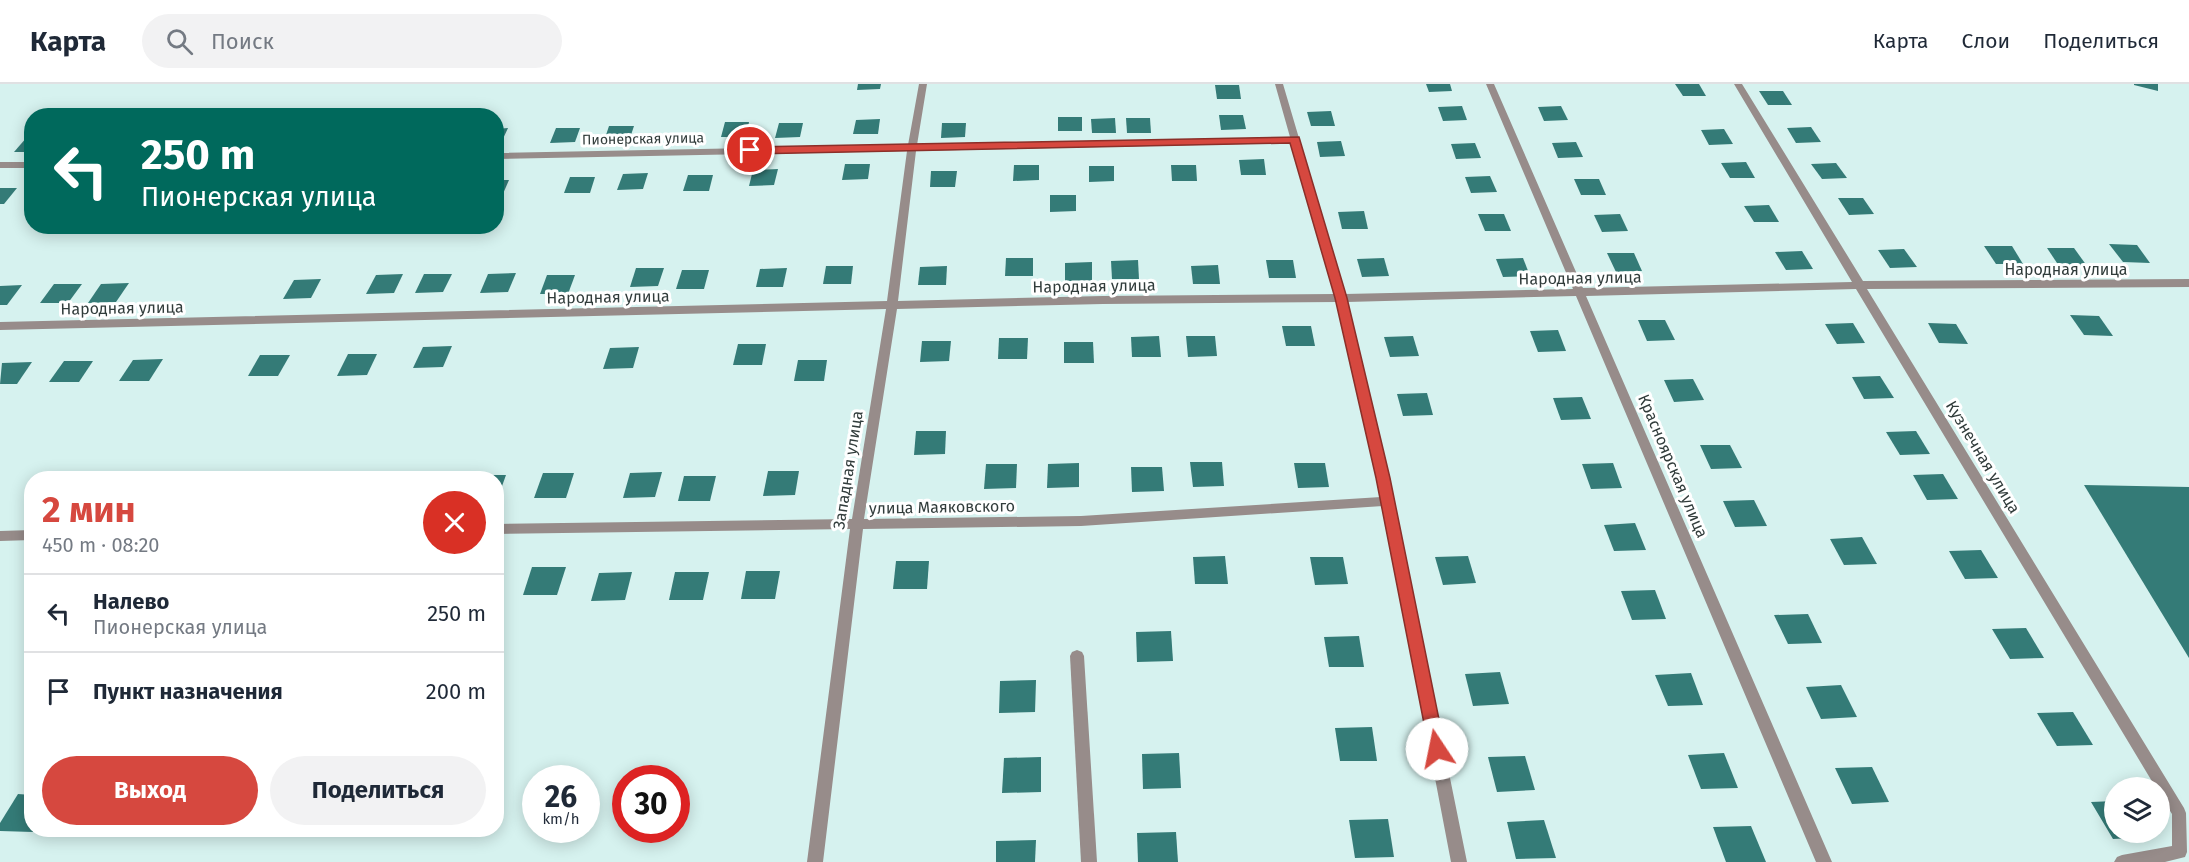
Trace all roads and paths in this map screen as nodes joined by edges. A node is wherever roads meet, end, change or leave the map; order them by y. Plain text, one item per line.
1 (923, 84) edge
2 (1279, 84) edge
3 (1490, 84) edge
4 (1738, 84) edge
5 (1295, 140) junction
6 (912, 147) junction
7 (504, 156) edge
8 (0, 165) edge
9 (24, 165) edge
10 (2189, 282) edge
11 (1861, 285) junction
12 (1582, 294) junction
13 (1341, 298) junction
14 (892, 305) junction
15 (0, 326) edge
16 (1388, 501) junction
17 (857, 526) junction
18 (504, 529) edge
19 (24, 535) edge
20 (0, 536) edge
21 (1077, 656) dead end
22 (815, 862) edge
23 (1089, 862) edge
24 (1459, 862) edge
25 (1824, 862) edge
26 (2122, 862) edge

1 - 6 street, Западная улица
2 - 5 street
3 - 12 street, Красноярская улица
4 - 11 street, Кузнечная улица
5 - 6 street, Пионерская улица
5 - 13 street
6 - 7 street, Пионерская улица
6 - 14 street, Западная улица
8 - 9 street
10 - 11 street, Народная улица
11 - 12 street, Народная улица
11 - 26 street, Кузнечная улица
12 - 13 street, Народная улица
12 - 25 street, Красноярская улица
13 - 14 street, Народная улица
13 - 16 street
14 - 15 street, Народная улица
14 - 17 street, Западная улица
16 - 17 street, улица Маяковского
16 - 24 street
17 - 18 street, улица Маяковского
17 - 22 street, Западная улица
19 - 20 street
21 - 23 street

